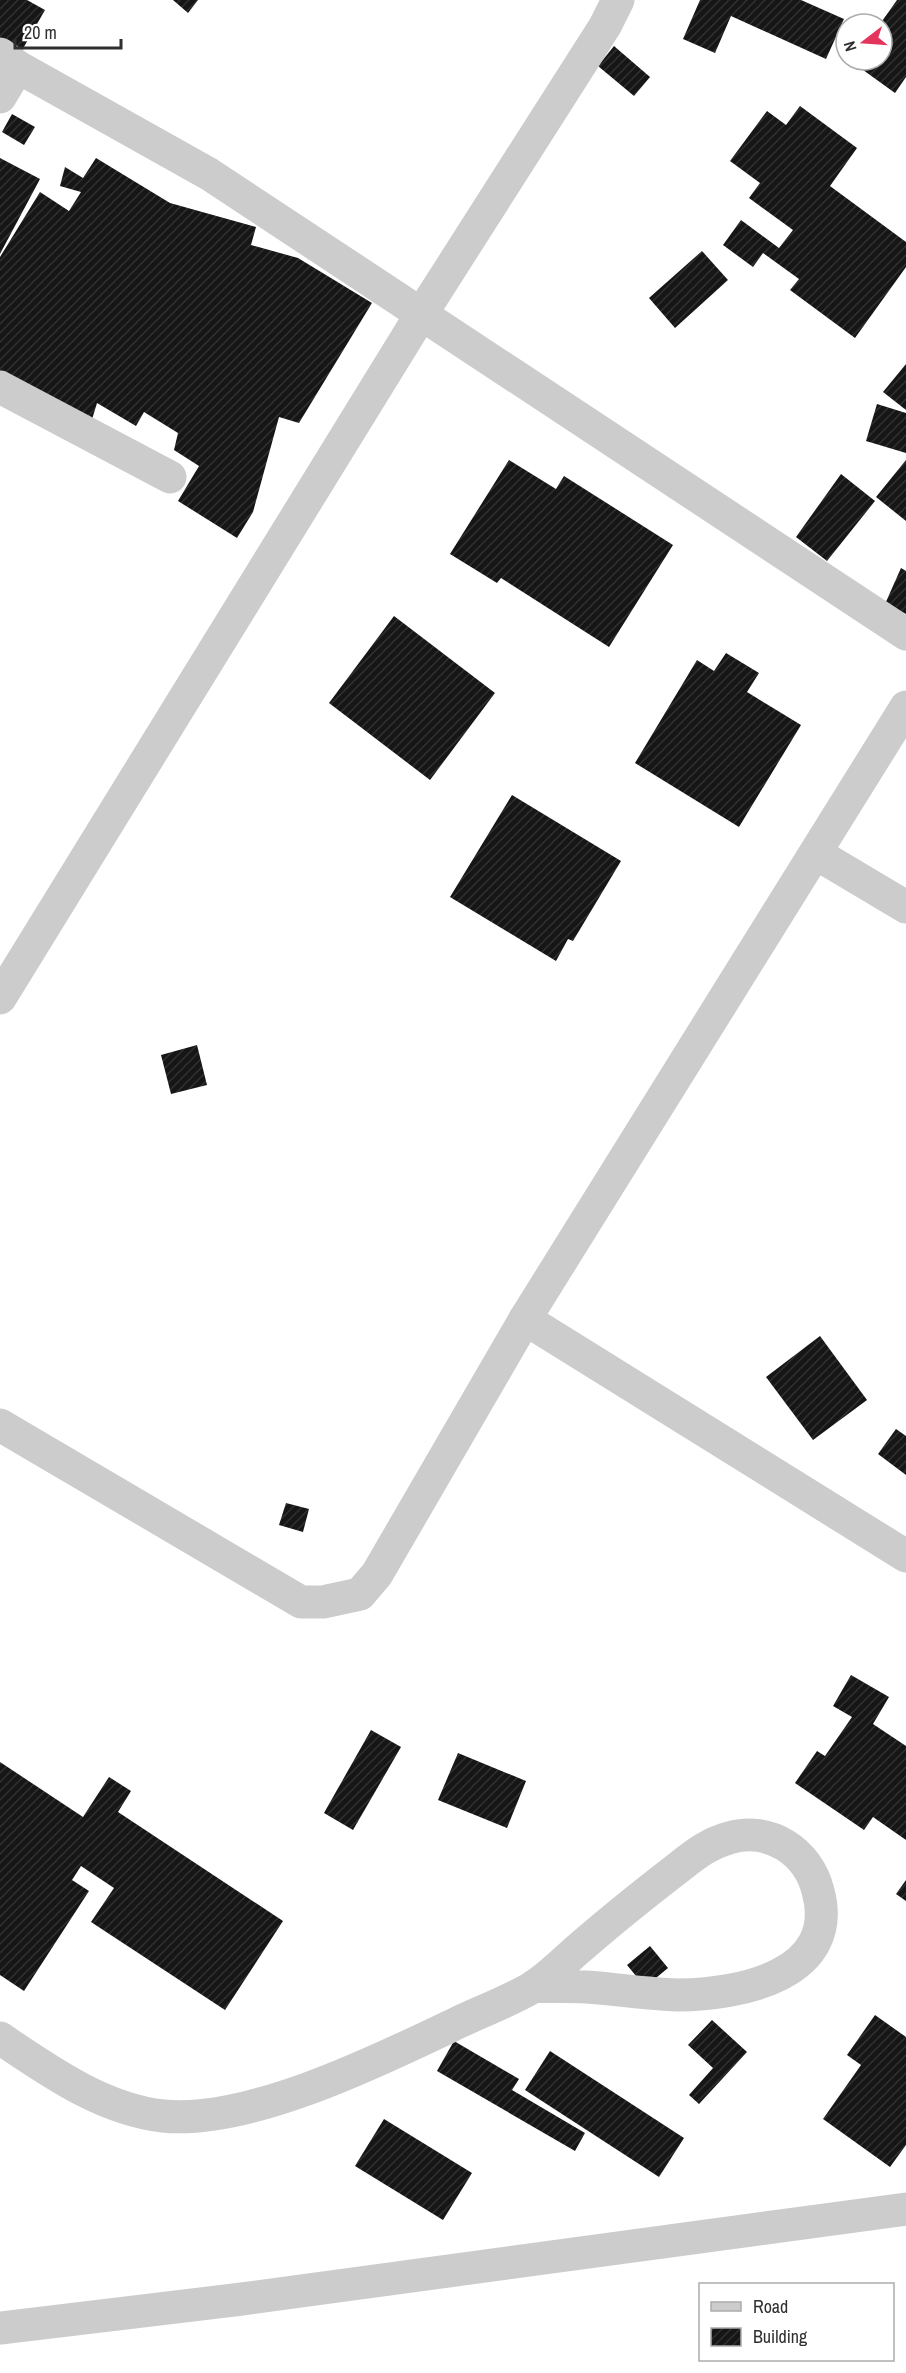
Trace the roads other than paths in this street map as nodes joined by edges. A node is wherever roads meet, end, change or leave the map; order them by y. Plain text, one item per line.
1 (618, 0) edge
2 (9, 61) edge
3 (0, 97) edge
4 (422, 313) junction
5 (0, 387) edge
6 (170, 477) dead end
7 (906, 634) edge
8 (906, 707) edge
9 (817, 854) junction
10 (906, 907) edge
11 (0, 998) edge
12 (525, 1318) junction
13 (0, 1425) edge
14 (906, 1556) edge
15 (534, 1986) junction
16 (0, 2038) edge
17 (906, 2209) edge
18 (0, 2328) edge

1 - 4 street
2 - 3 street
2 - 4 street
4 - 7 street
4 - 11 street
5 - 6 street
8 - 9 street
9 - 10 street
9 - 12 street
12 - 13 street
12 - 14 street
15 - 15 street
15 - 16 street
17 - 18 street

